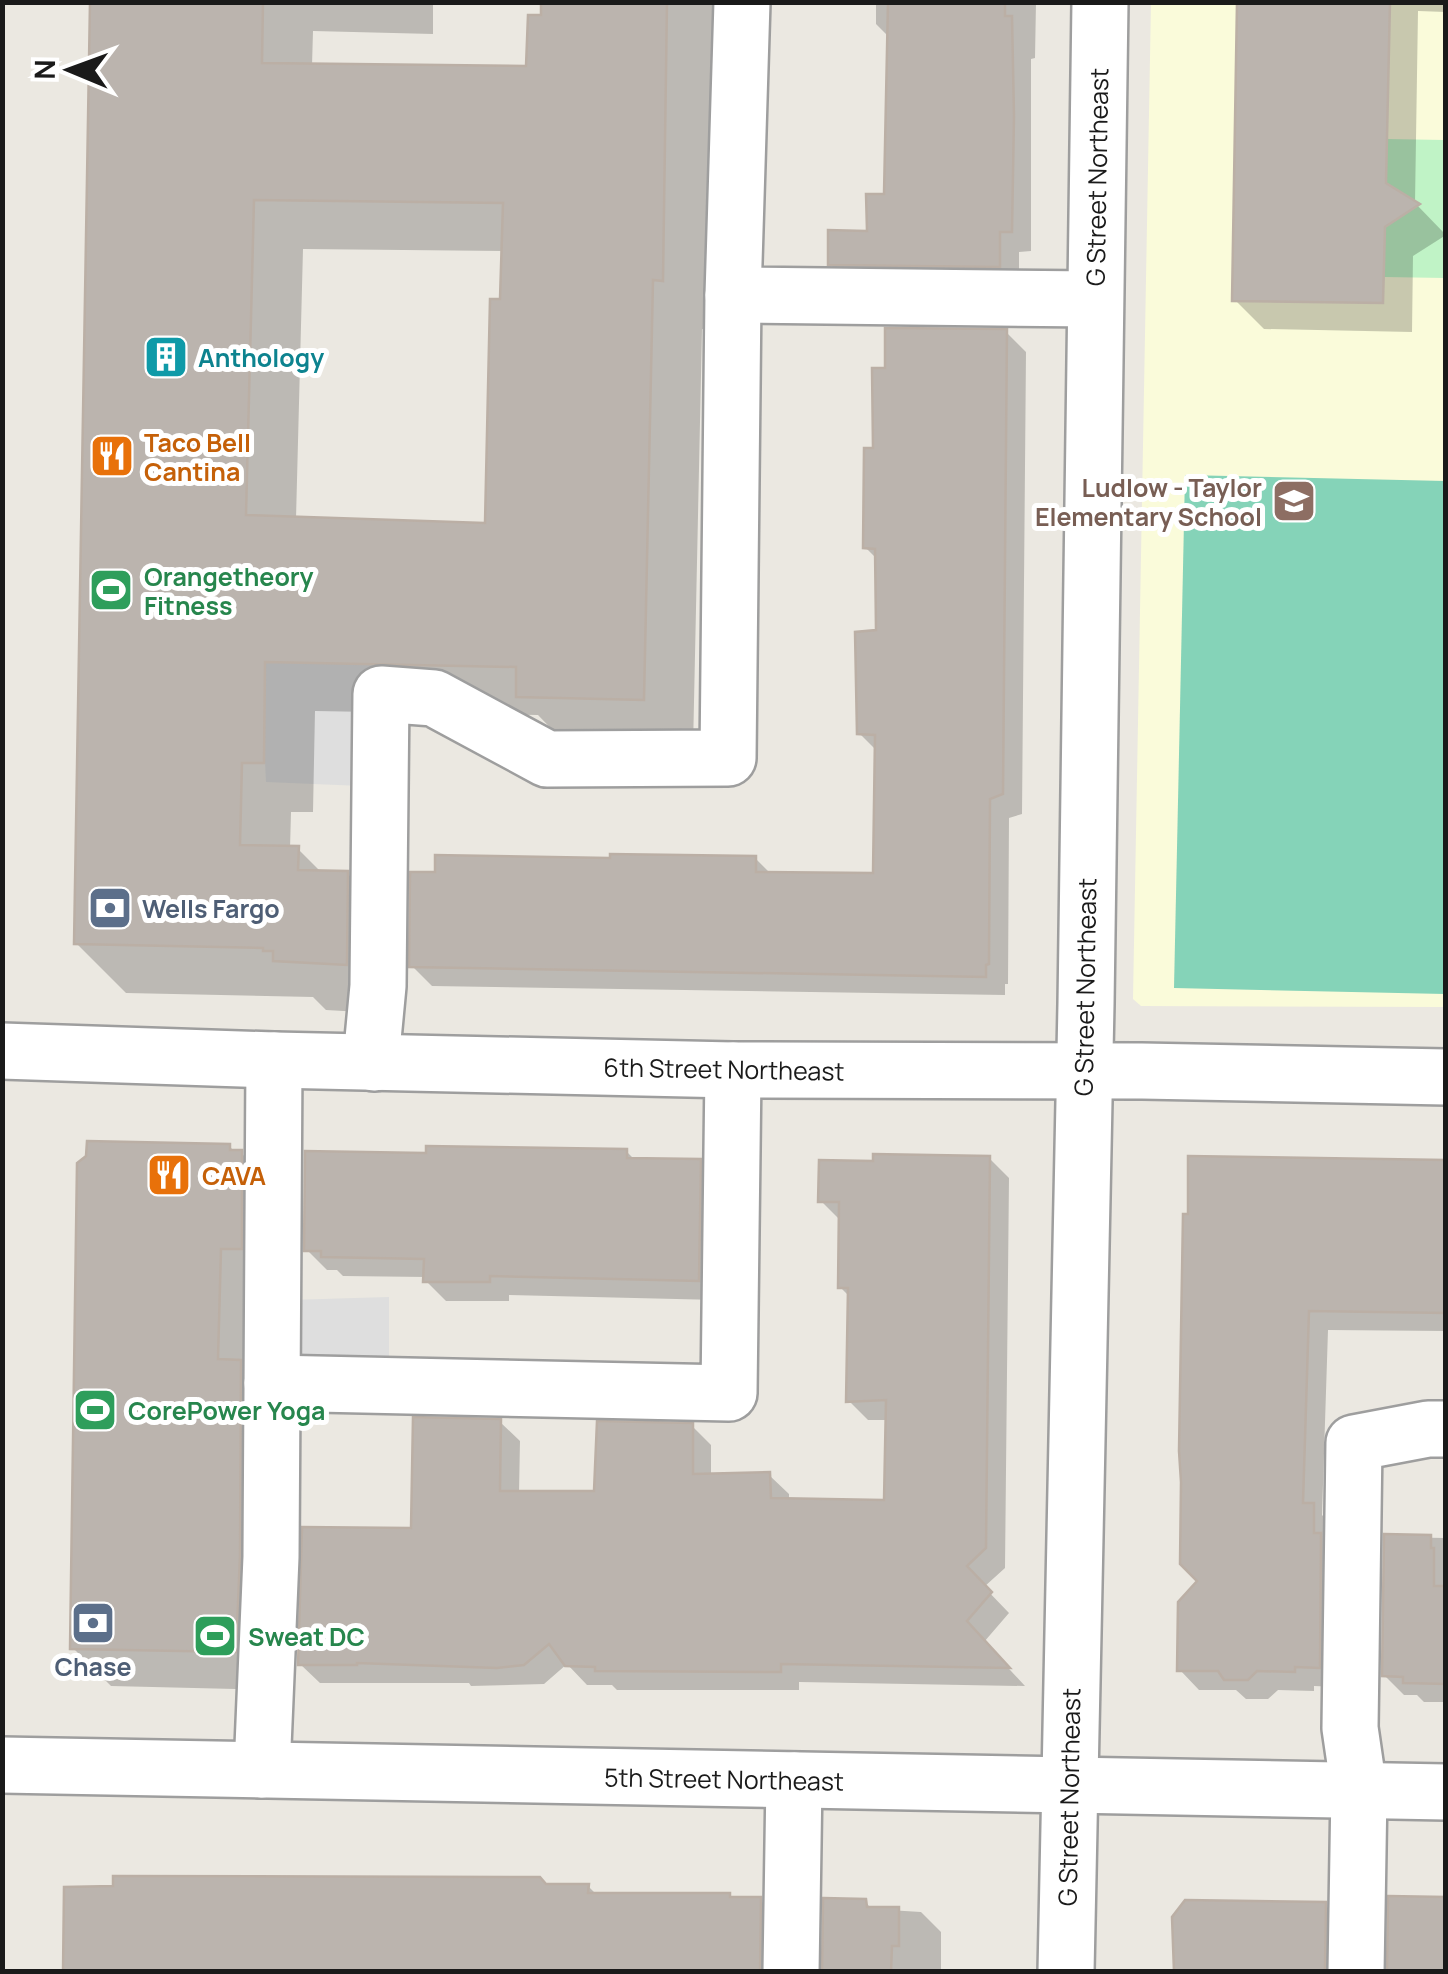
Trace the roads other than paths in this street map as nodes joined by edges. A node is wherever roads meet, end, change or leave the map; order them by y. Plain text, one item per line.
1 (742, 2) edge
2 (1100, 2) edge
3 (733, 295) junction
4 (1094, 299) junction
5 (2, 1051) edge
6 (274, 1060) junction
7 (374, 1062) junction
8 (733, 1070) junction
9 (1084, 1071) junction
10 (1446, 1078) edge
11 (272, 1383) junction
12 (1446, 1429) edge
13 (2, 1765) edge
14 (262, 1770) junction
15 (794, 1780) junction
16 (1068, 1785) junction
17 (1359, 1790) junction
18 (1446, 1792) edge
19 (791, 1972) edge
20 (1066, 1972) edge
21 (1356, 1972) edge

1 - 3 street
2 - 4 street, G Street Northeast
3 - 4 street
3 - 7 street
4 - 9 street, G Street Northeast
5 - 6 street, 6th Street Northeast
6 - 7 street, 6th Street Northeast
6 - 11 street
7 - 8 street, 6th Street Northeast
8 - 9 street, 6th Street Northeast
8 - 11 street
9 - 10 street, 6th Street Northeast
9 - 16 street, G Street Northeast
11 - 14 street
12 - 17 street
13 - 14 street, 5th Street Northeast
14 - 15 street, 5th Street Northeast
15 - 16 street, 5th Street Northeast
15 - 19 street
16 - 17 street, 5th Street Northeast
16 - 20 street, G Street Northeast
17 - 18 street, 5th Street Northeast
17 - 21 street

